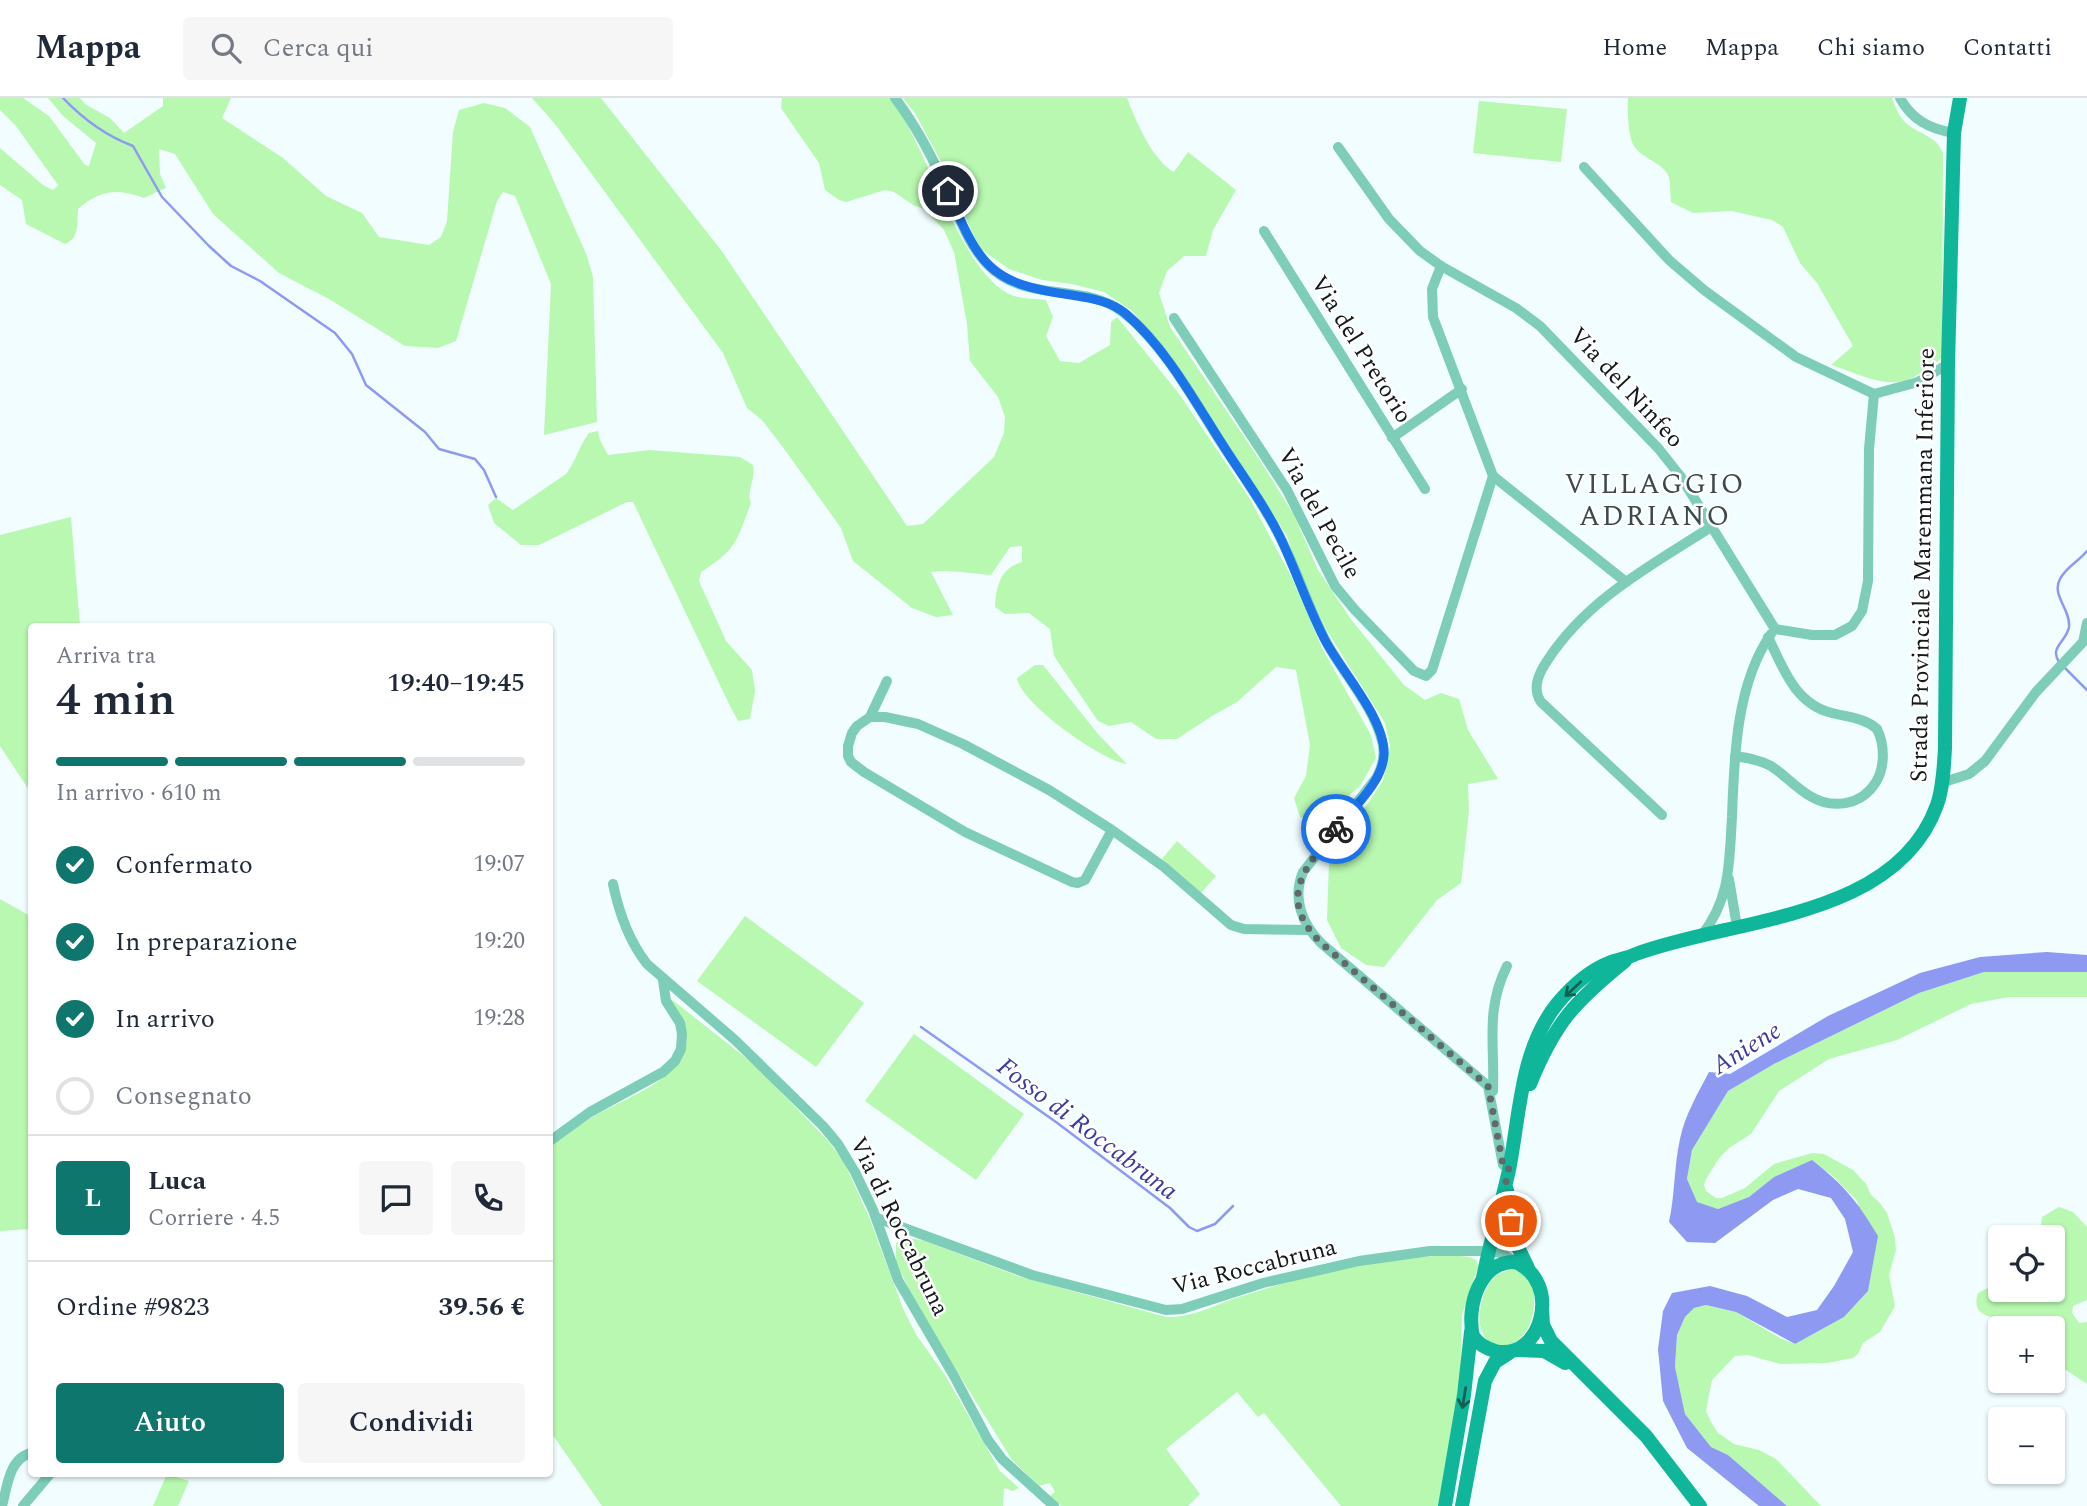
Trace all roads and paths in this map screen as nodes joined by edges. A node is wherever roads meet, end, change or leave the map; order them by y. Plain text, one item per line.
1 (895, 98) edge
2 (1900, 98) edge
3 (1960, 98) edge
4 (1954, 133) junction
5 (1338, 147) dead end
6 (1584, 167) dead end
7 (1264, 231) dead end
8 (1441, 266) junction
9 (1174, 318) dead end
10 (1948, 364) junction
11 (1462, 389) junction
12 (1874, 394) junction
13 (1392, 438) junction
14 (1493, 476) junction
15 (1425, 489) dead end
16 (1711, 527) junction
17 (1626, 582) junction
18 (2087, 623) edge
19 (1772, 633) junction
20 (887, 681) dead end
21 (870, 717) junction
22 (1735, 755) junction
23 (1941, 783) junction
24 (1662, 815) dead end
25 (1112, 830) junction
26 (1729, 877) junction
27 (613, 884) dead end
28 (1737, 927) junction
29 (1310, 930) junction
30 (1702, 936) junction
31 (1507, 966) dead end
32 (663, 980) junction
33 (1492, 1102) junction
34 (553, 1140) edge
35 (1509, 1167) junction
36 (1506, 1182) junction
37 (877, 1219) junction
38 (1489, 1251) junction
39 (1522, 1265) junction
40 (1483, 1278) junction
41 (1542, 1309) junction
42 (1471, 1330) junction
43 (1513, 1351) junction
44 (1578, 1370) junction
45 (28, 1454) edge
46 (47, 1477) edge
47 (3, 1501) edge
48 (1698, 1503) edge
49 (24, 1505) edge
50 (1054, 1506) edge
51 (1445, 1506) edge
52 (1462, 1506) edge

1 - 29 street, Via del Pecile
2 - 4 street
3 - 4 main road, Strada Provinciale Maremmana Inferiore
4 - 10 main road, Strada Provinciale Maremmana Inferiore
5 - 8 street, Via del Ninfeo
6 - 12 street
7 - 13 street, Via del Pretorio
8 - 11 street
8 - 16 street, Via del Ninfeo
9 - 14 street, Via del Pecile
10 - 12 street
10 - 23 main road, Strada Provinciale Maremmana Inferiore
11 - 13 street
11 - 14 street
12 - 19 street
13 - 15 street, Via del Pretorio
14 - 17 street
16 - 17 street
16 - 19 street, Via del Ninfeo
17 - 24 street
18 - 23 street
19 - 22 street
19 - 22 street, Via del Ninfeo
20 - 21 street
21 - 25 street
21 - 25 street
22 - 26 street
23 - 28 main road, Strada Provinciale Maremmana Inferiore
25 - 29 street
26 - 28 street
26 - 30 street
27 - 32 street, Via di Roccabruna
28 - 30 main road, Strada Provinciale Maremmana Inferiore
29 - 33 street, Via del Pecile
30 - 35 main road, Strada Provinciale Maremmana Inferiore
31 - 33 street
32 - 34 street
32 - 37 street, Via di Roccabruna
33 - 35 street, Via del Pecile
35 - 36 main road, Strada Provinciale Maremmana Inferiore
36 - 38 main road, Strada Provinciale Maremmana Inferiore
36 - 39 main road, Strada Provinciale Maremmana Inferiore
37 - 38 street, Via Roccabruna
37 - 50 street, Via di Roccabruna
38 - 39 street
38 - 40 main road, Strada Provinciale Maremmana Inferiore
39 - 40 main road
39 - 41 main road
40 - 42 main road
41 - 43 main road
41 - 44 main road
42 - 43 main road
42 -> 51 main road
43 - 44 main road
43 - 52 main road
44 - 48 main road
45 - 47 street
46 - 49 street
47 - 49 street

